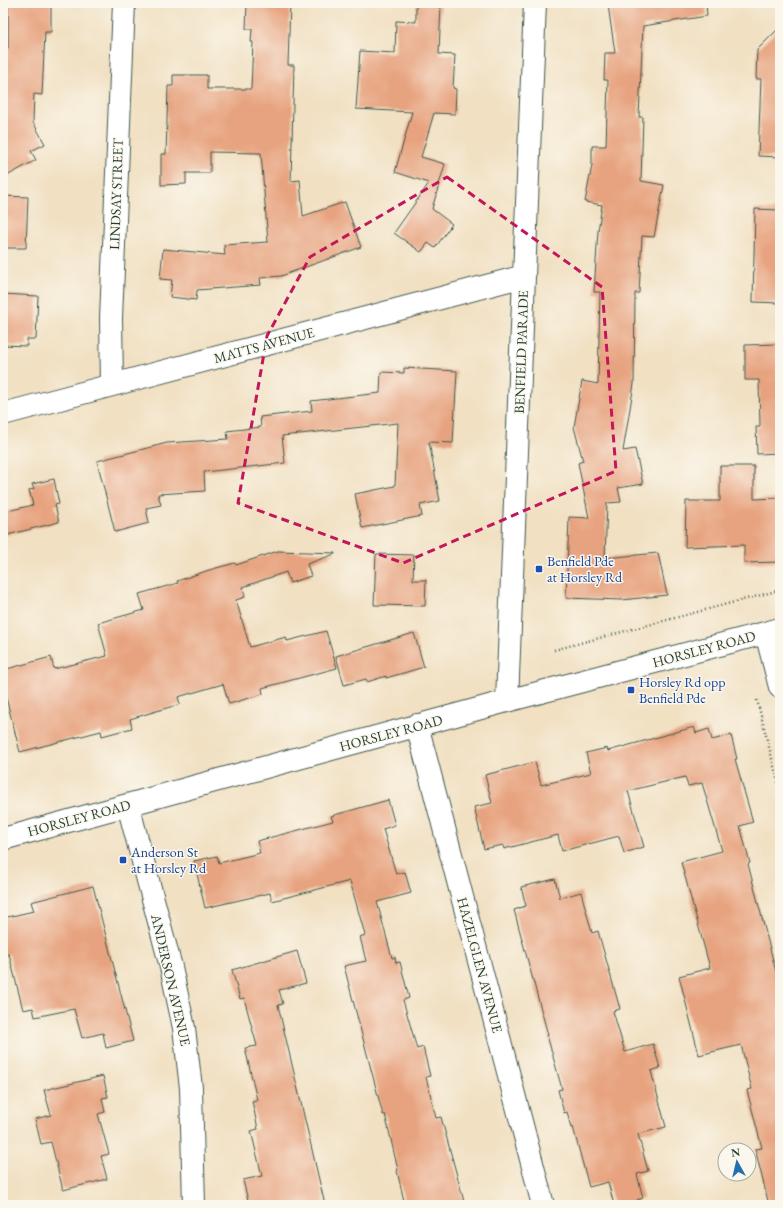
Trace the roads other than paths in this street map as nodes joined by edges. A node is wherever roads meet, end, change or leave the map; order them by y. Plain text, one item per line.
1 (124, 3) edge
2 (535, 3) edge
3 (524, 276) junction
4 (112, 385) junction
5 (3, 414) edge
6 (773, 631) edge
7 (780, 687) edge
8 (507, 701) junction
9 (418, 725) junction
10 (128, 805) junction
11 (3, 839) edge
12 (194, 1205) edge
13 (542, 1205) edge

1 - 4 street, LINDSAY STREET
2 - 3 street, BENFIELD PARADE
3 - 4 street, MATTS AVENUE
3 - 8 street, BENFIELD PARADE
4 - 5 street, MATTS AVENUE
6 - 7 street
6 - 8 street, HORSLEY ROAD
8 - 9 street, HORSLEY ROAD
9 - 10 street, HORSLEY ROAD
9 - 13 street, HAZELGLEN AVENUE
10 - 11 street, HORSLEY ROAD
10 - 12 street, ANDERSON AVENUE

